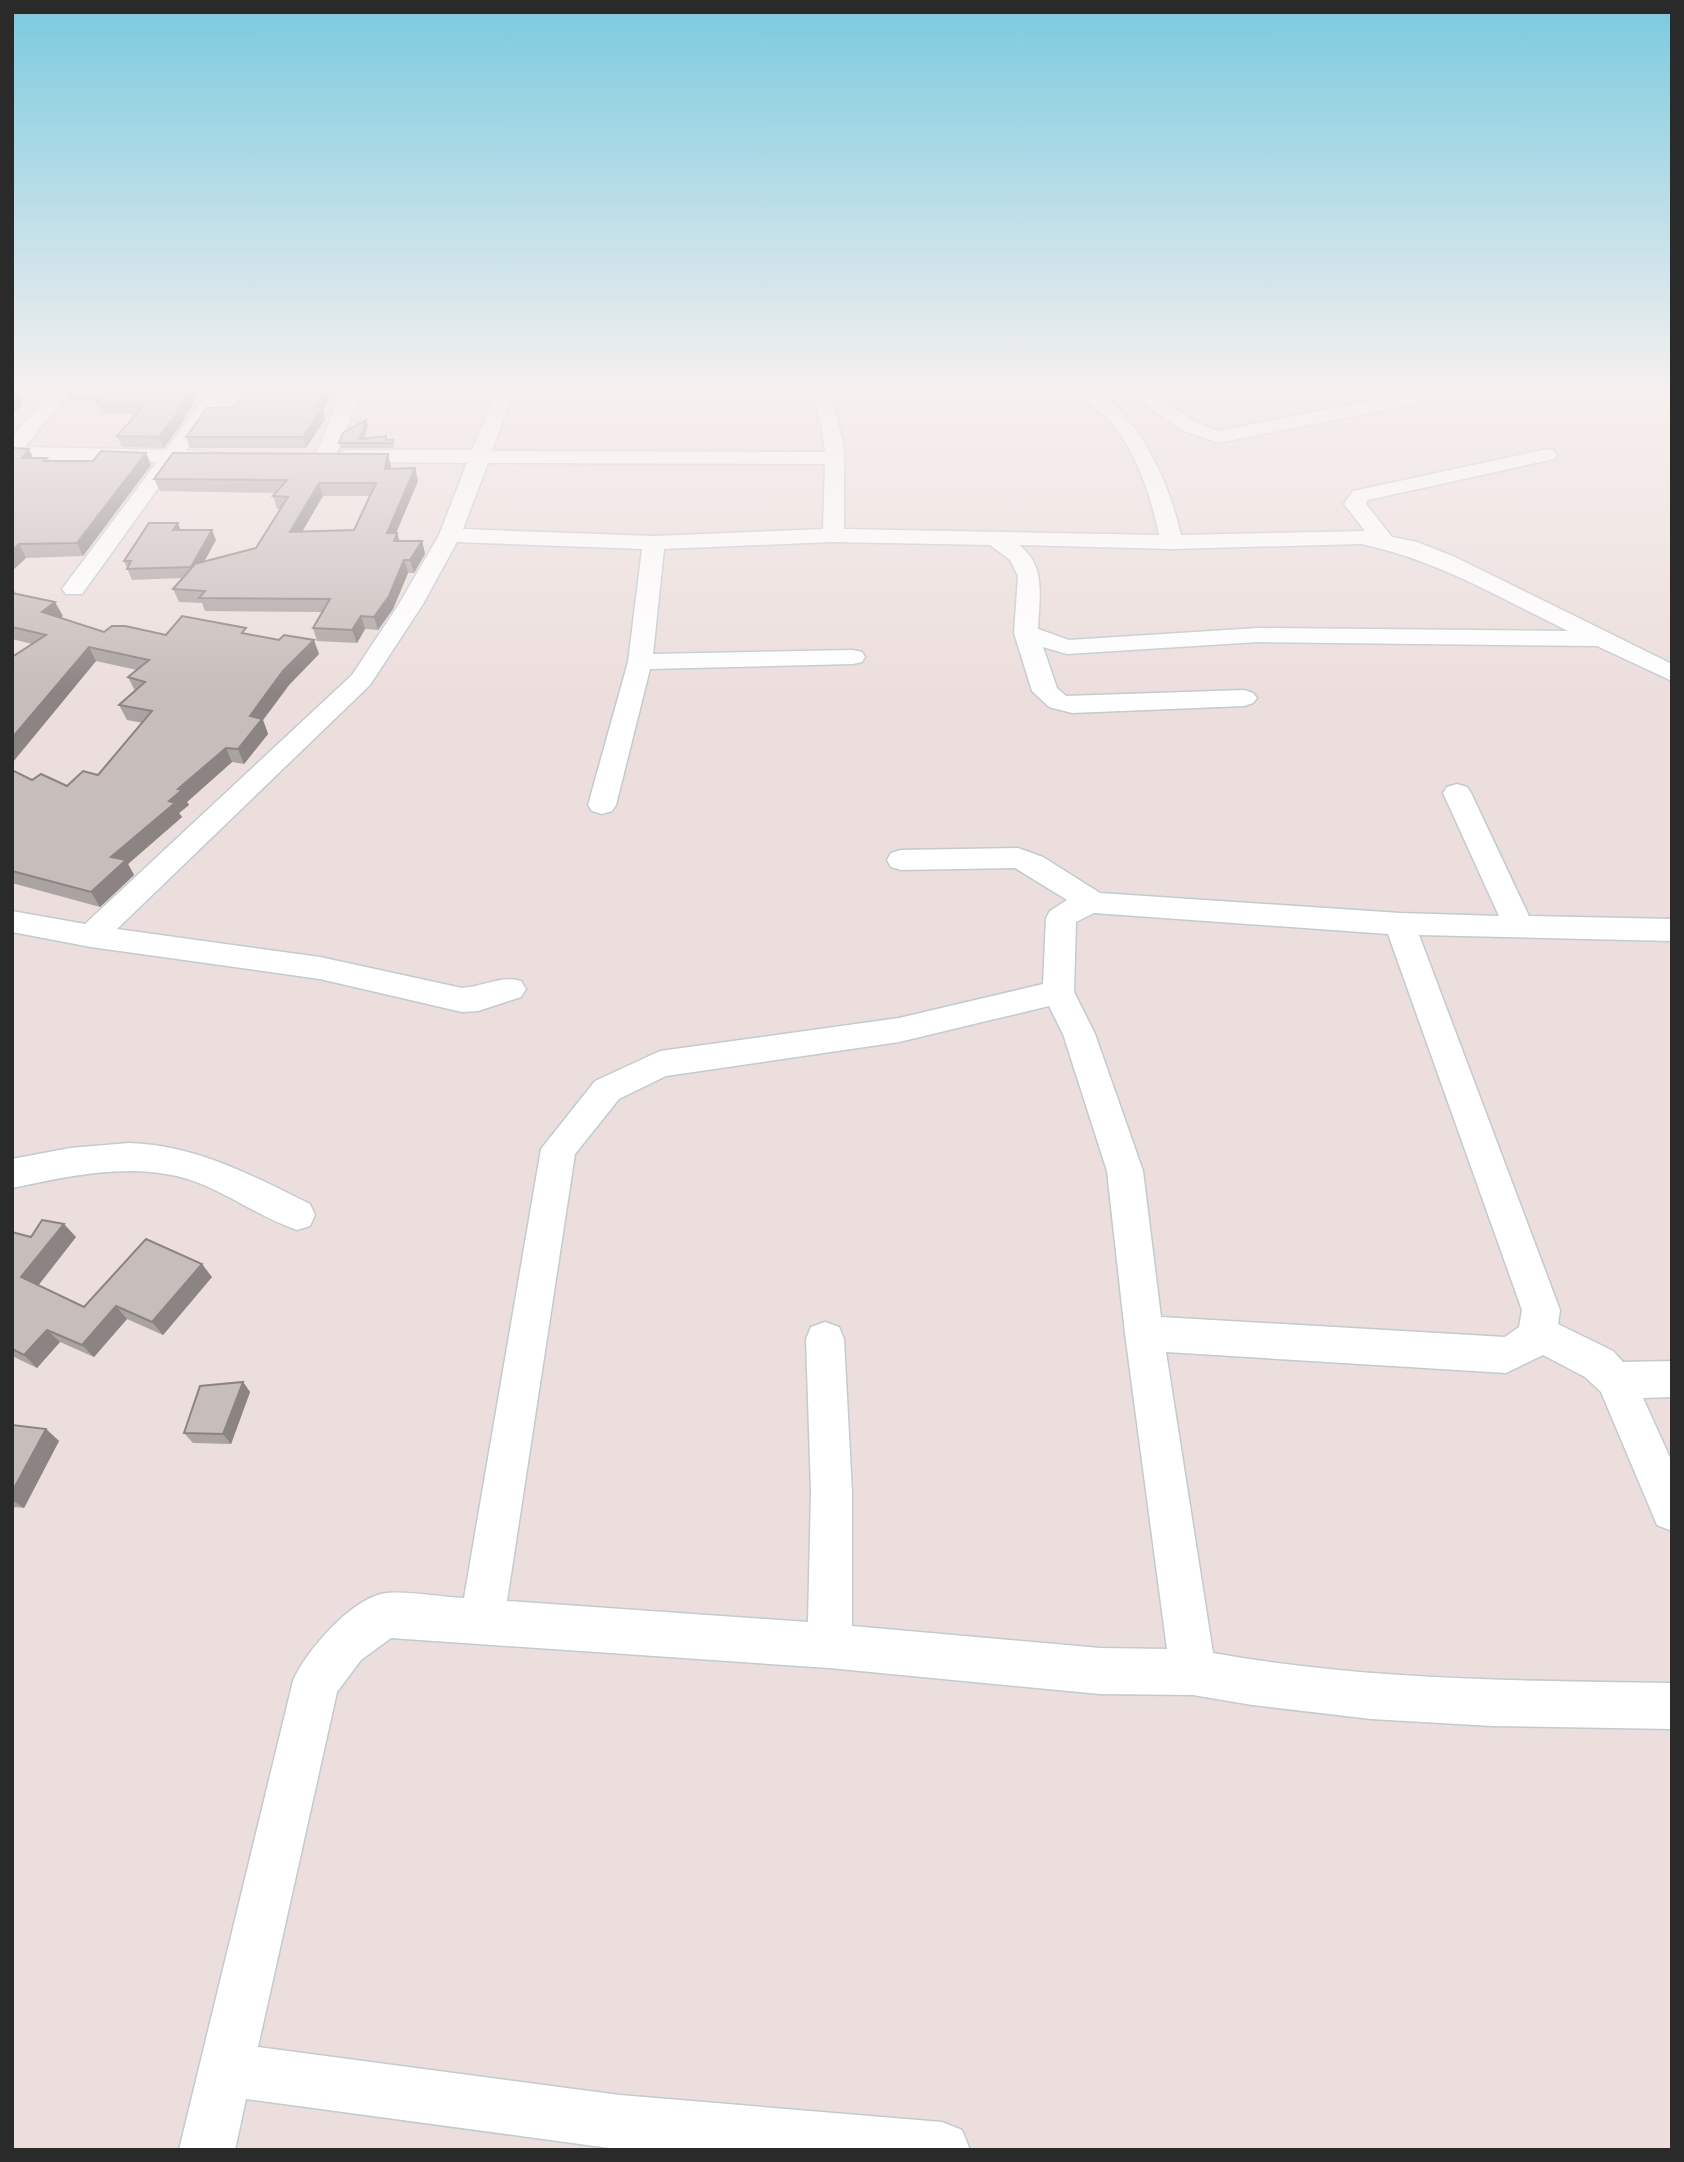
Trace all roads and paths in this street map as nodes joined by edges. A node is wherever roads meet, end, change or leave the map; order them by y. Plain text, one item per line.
1 (144, 492) edge
2 (467, 492) edge
3 (836, 492) edge
4 (1161, 492) edge
5 (1375, 492) edge
6 (450, 535) junction
7 (833, 535) junction
8 (996, 539) junction
9 (1383, 540) junction
10 (1172, 542) junction
11 (654, 543) junction
12 (74, 589) dead end
13 (1027, 633) junction
14 (1605, 639) junction
15 (1672, 652) edge
16 (853, 657) dead end
17 (1646, 660) junction
18 (640, 662) junction
19 (1672, 674) edge
20 (1244, 698) dead end
21 (1457, 793) dead end
22 (602, 805) dead end
23 (901, 860) dead end
24 (1094, 903) junction
25 (12, 921) edge
26 (1400, 924) junction
27 (1519, 927) junction
28 (1672, 930) edge
29 (91, 936) junction
30 (510, 989) dead end
31 (1058, 992) junction
32 (12, 1174) edge
33 (297, 1215) dead end
34 (1538, 1333) junction
35 (1144, 1334) junction
36 (825, 1339) dead end
37 (1672, 1379) edge
38 (1615, 1380) junction
39 (1672, 1510) edge
40 (482, 1621) junction
41 (829, 1646) junction
42 (1193, 1672) junction
43 (1672, 1706) edge
44 (228, 2070) junction
45 (207, 2150) edge
46 (942, 2150) edge

1 - 12 street
2 - 6 street
3 - 7 street
4 - 10 street
5 - 9 street
6 - 11 street
6 - 29 street
7 - 8 street
7 - 11 street
8 - 10 street
8 - 13 street
9 - 10 street
9 - 14 street
11 - 18 street
13 - 14 street
13 - 20 street
14 - 17 street
15 - 17 street
16 - 18 street
17 - 19 street
18 - 22 street
21 - 27 street
23 - 24 street
24 - 26 street
24 - 31 street
25 - 29 street
26 - 27 street
26 - 34 street
27 - 28 street
29 - 30 street
31 - 35 street
31 - 40 street
32 - 33 street
34 - 35 street
34 - 38 street
35 - 42 street
36 - 41 street
37 - 38 street
38 - 39 street
40 - 41 street
40 - 44 street
41 - 42 street
42 - 43 street
44 - 45 street
44 - 46 street

